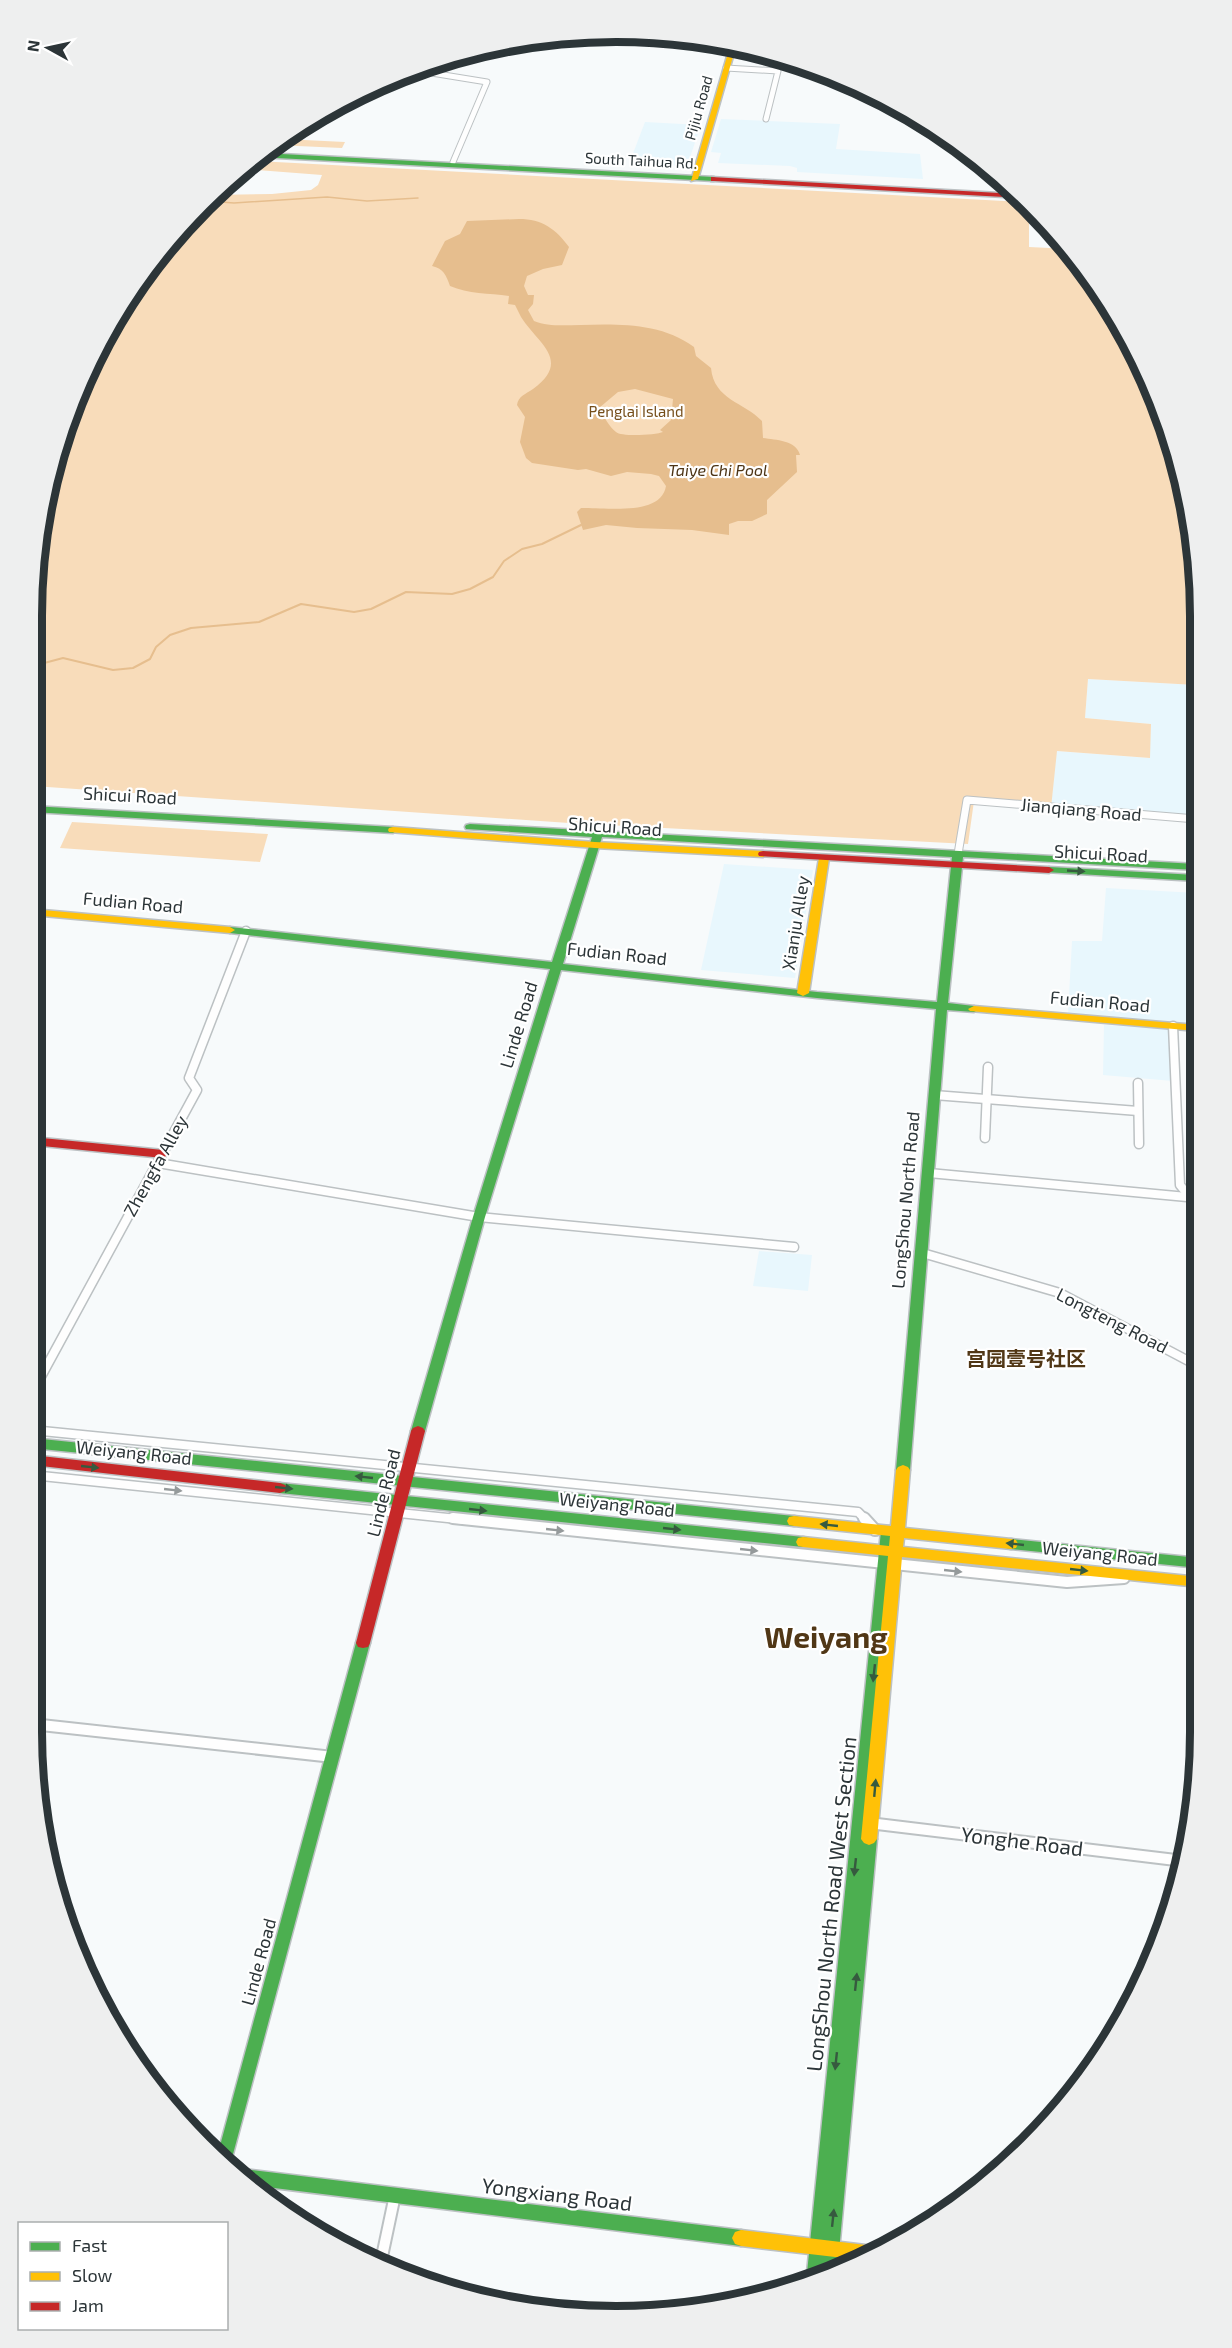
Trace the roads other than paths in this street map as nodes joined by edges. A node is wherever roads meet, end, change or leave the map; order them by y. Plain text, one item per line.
1 (731, 54) edge
2 (726, 68) junction
3 (429, 73) edge
4 (766, 119) dead end
5 (280, 152) edge
6 (274, 156) edge
7 (453, 162) junction
8 (695, 177) junction
9 (1002, 191) edge
10 (1006, 195) edge
11 (42, 802) edge
12 (42, 809) edge
13 (1190, 819) edge
14 (596, 840) junction
15 (824, 858) junction
16 (958, 859) junction
17 (1190, 867) edge
18 (1190, 877) edge
19 (42, 913) edge
20 (246, 931) junction
21 (556, 965) junction
22 (803, 993) junction
23 (943, 1007) junction
24 (1173, 1026) junction
25 (1190, 1027) edge
26 (988, 1067) dead end
27 (1138, 1083) dead end
28 (934, 1095) junction
29 (987, 1098) junction
30 (1138, 1111) junction
31 (985, 1138) dead end
32 (42, 1143) edge
33 (1138, 1144) dead end
34 (160, 1158) junction
35 (928, 1173) junction
36 (1187, 1197) junction
37 (1190, 1200) edge
38 (479, 1216) junction
39 (794, 1246) dead end
40 (920, 1252) junction
41 (1190, 1362) edge
42 (42, 1375) edge
43 (42, 1431) edge
44 (42, 1444) edge
45 (42, 1461) edge
46 (409, 1466) junction
47 (42, 1476) edge
48 (405, 1481) junction
49 (400, 1508) junction
50 (887, 1531) junction
51 (891, 1550) junction
52 (1190, 1562) edge
53 (890, 1564) junction
54 (1152, 1577) junction
55 (1190, 1581) edge
56 (42, 1725) edge
57 (333, 1756) junction
58 (866, 1823) junction
59 (1175, 1861) edge
60 (226, 2153) edge
61 (256, 2178) edge
62 (395, 2195) junction
63 (824, 2248) junction
64 (858, 2252) edge
65 (382, 2256) edge
66 (827, 2266) edge
67 (818, 2269) edge

1 - 2 main road, Pijiu Road
2 - 4 street
2 - 8 main road, Pijiu Road
3 - 7 street
5 - 7 main road, South Taihua Rd.
6 - 8 main road, South Taihua Rd.
7 - 8 main road, South Taihua Rd.
8 - 9 main road, South Taihua Rd.
8 - 10 main road, South Taihua Rd.
11 - 14 main road, Shicui Road
12 - 14 main road, Shicui Road
13 - 16 street, Jianqiang Road
14 - 15 main road, Shicui Road
14 - 16 main road, Shicui Road
14 - 21 main road, Linde Road
15 - 16 main road, Shicui Road
15 - 22 main road, Xianju Alley
16 - 17 main road, Shicui Road
16 -> 18 main road, Shicui Road
16 - 23 main road, LongShou North Road
19 - 20 main road, Fudian Road
20 - 21 main road, Fudian Road
20 - 34 street, Zhengfa Alley
21 - 22 main road, Fudian Road
21 - 38 main road, Linde Road
22 - 23 main road, Fudian Road
23 - 24 main road, Fudian Road
23 - 28 main road, LongShou North Road
24 - 25 main road, Fudian Road
24 - 36 street
26 - 29 street
27 - 30 street
28 - 29 street
28 - 35 main road, LongShou North Road
29 - 30 street
29 - 31 street
30 - 33 street
32 - 34 main road
34 - 38 street
34 - 42 street, Zhengfa Alley
35 - 36 street
35 - 40 main road, LongShou North Road
36 - 37 street
38 - 39 street
38 - 46 main road, Linde Road
40 - 41 street, Longteng Road
40 - 50 main road, LongShou North Road
43 - 46 street
48 -> 44 main road, Weiyang Road
45 -> 49 main road, Weiyang Road
46 - 48 main road, Linde Road
46 - 50 street
47 -> 49 street
48 - 49 main road, Linde Road
50 -> 48 main road, Weiyang Road
49 -> 51 main road, Weiyang Road
49 -> 53 street
49 - 57 main road, Linde Road
50 - 51 main road, LongShou North Road West Section
52 -> 50 main road, Weiyang Road
51 - 53 main road, LongShou North Road West Section
51 -> 54 main road, Weiyang Road
53 -> 54 street
53 - 58 main road, LongShou North Road West Section
54 - 55 main road, Weiyang Road
56 - 57 street
57 - 60 main road, Linde Road
58 - 59 street, Yonghe Road
58 - 63 main road, LongShou North Road West Section
61 - 62 main road, Yongxiang Road
62 - 63 main road, Yongxiang Road
62 - 65 street
63 - 64 main road, Yongxiang Road
63 - 66 main road, LongShou North Road West Section
63 - 67 main road, LongShou North Road West Section

